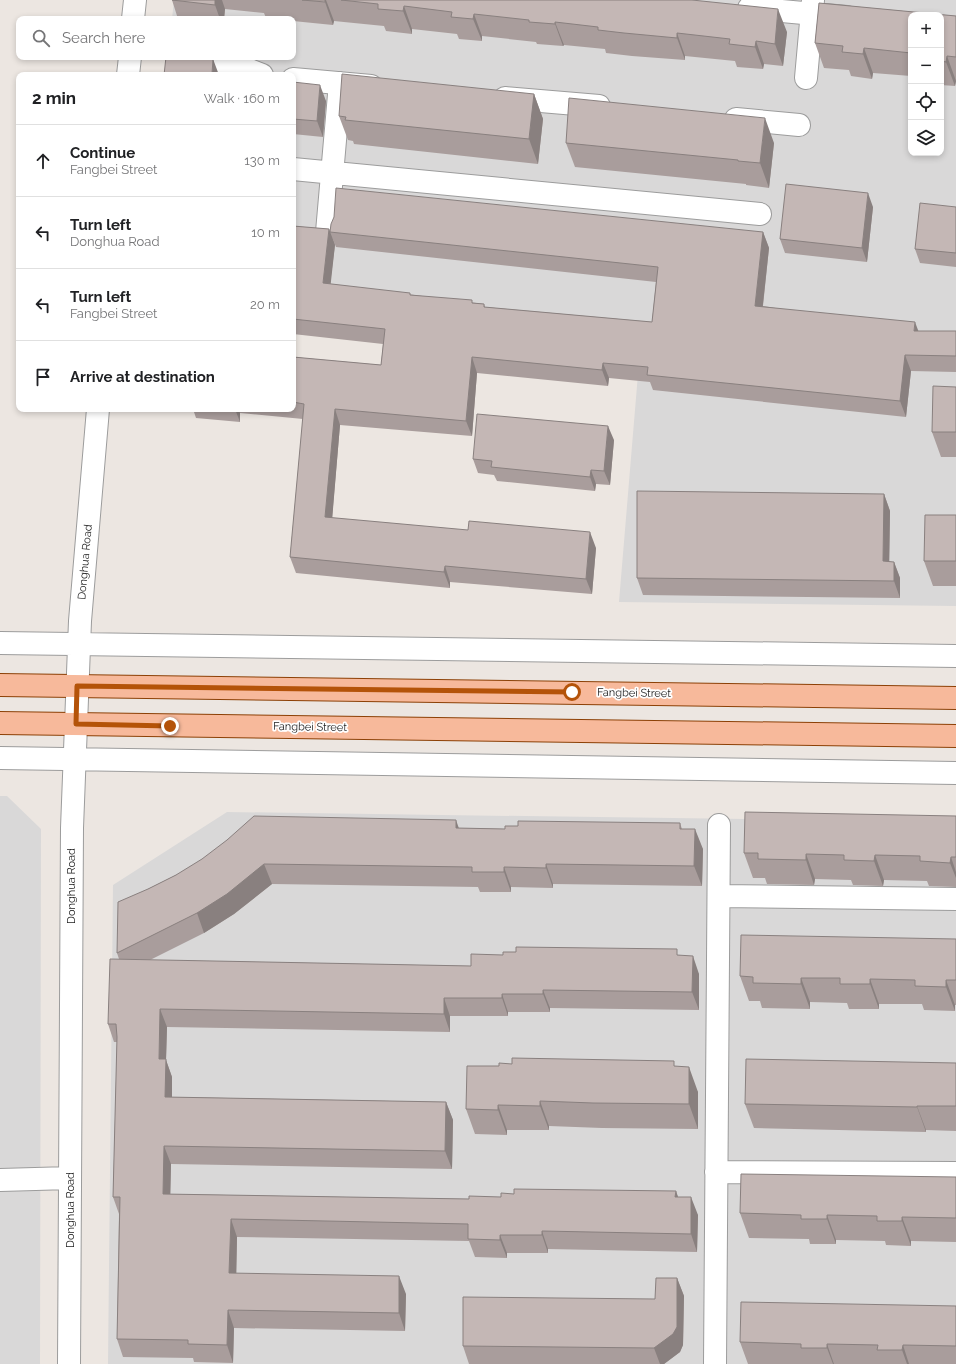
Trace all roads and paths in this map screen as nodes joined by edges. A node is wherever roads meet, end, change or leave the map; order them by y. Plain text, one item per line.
1 (135, 0) edge
2 (732, 6) edge
3 (812, 7) edge
4 (133, 16) edge
5 (865, 19) edge
6 (130, 60) edge
7 (210, 60) edge
8 (128, 72) edge
9 (254, 72) edge
10 (806, 78) dead end
11 (296, 79) edge
12 (340, 83) junction
13 (388, 87) edge
14 (483, 96) edge
15 (617, 108) edge
16 (720, 118) edge
17 (799, 125) dead end
18 (296, 169) edge
19 (332, 173) junction
20 (760, 214) dead end
21 (327, 232) edge
22 (98, 412) edge
23 (0, 643) edge
24 (78, 644) junction
25 (956, 656) edge
26 (0, 685) edge
27 (77, 686) junction
28 (956, 698) edge
29 (0, 723) edge
30 (76, 724) junction
31 (956, 736) edge
32 (0, 758) edge
33 (74, 759) junction
34 (956, 773) edge
35 (719, 825) dead end
36 (719, 896) junction
37 (956, 899) edge
38 (716, 1172) junction
39 (956, 1173) edge
40 (70, 1178) junction
41 (0, 1180) edge
42 (69, 1364) edge
43 (715, 1364) edge

1 - 4 street
2 - 3 street
3 - 5 street
3 - 10 street
6 - 8 street
7 - 9 street
11 - 12 street
12 - 13 street
12 - 19 street
14 - 15 street
16 - 17 street
18 - 19 street
19 - 20 street
19 - 21 street
22 - 24 street, Donghua Road
23 - 24 street
24 - 25 street
24 - 27 street, Donghua Road
26 - 27 main road, Fangbei Street
27 - 28 main road, Fangbei Street
27 - 30 street, Donghua Road
29 - 30 main road, Fangbei Street
30 - 31 main road, Fangbei Street
30 - 33 street, Donghua Road
32 - 33 street
33 - 34 street
33 - 40 street, Donghua Road
35 - 36 street
36 - 37 street
36 - 38 street
38 - 39 street
38 - 43 street
40 - 41 street
40 - 42 street, Donghua Road

